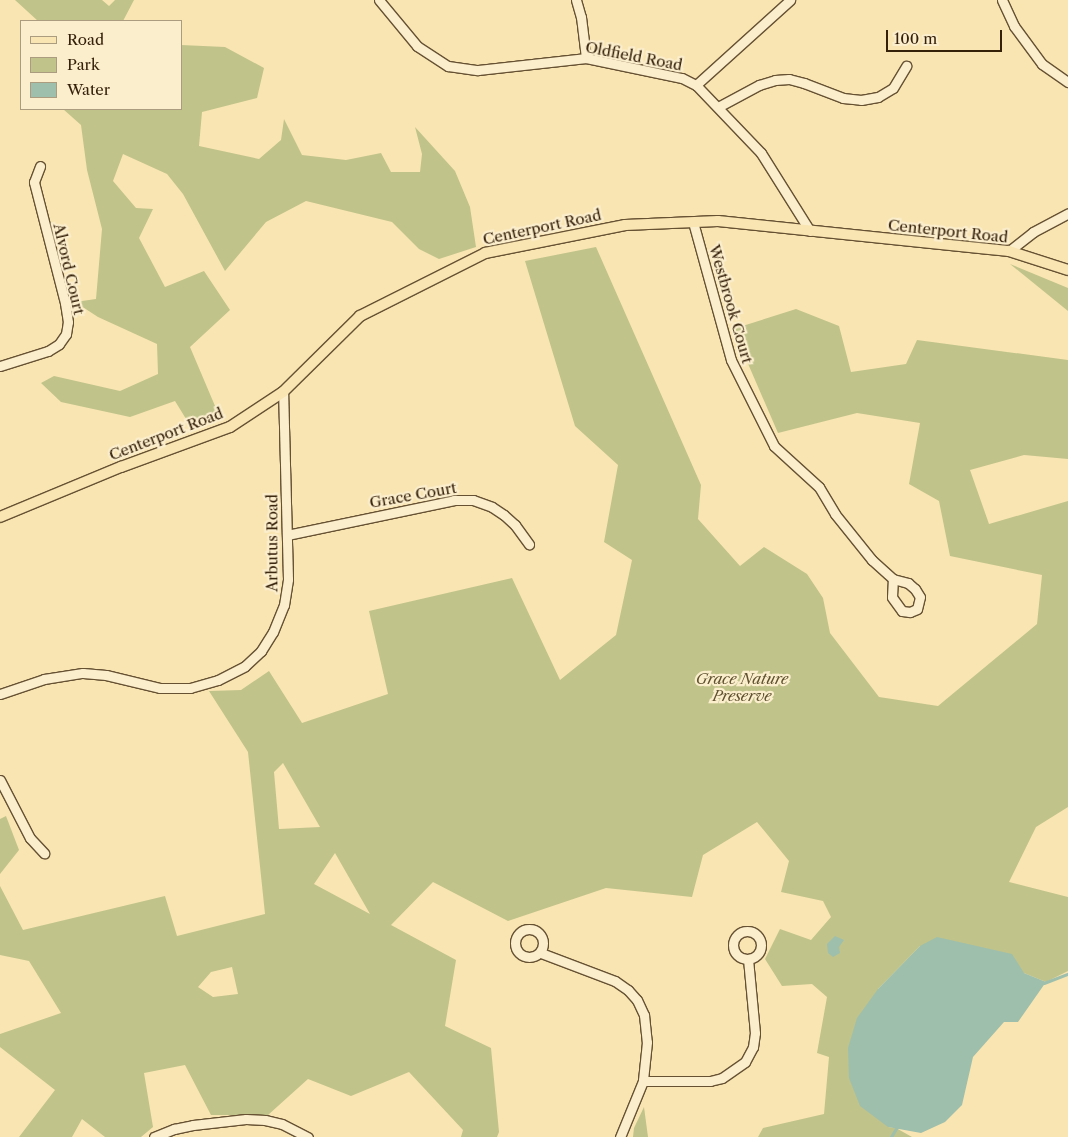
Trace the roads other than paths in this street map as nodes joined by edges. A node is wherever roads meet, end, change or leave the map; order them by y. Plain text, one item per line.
1 (378, 0) edge
2 (576, 0) edge
3 (790, 0) edge
4 (1002, 0) edge
5 (586, 58) junction
6 (906, 66) dead end
7 (1068, 82) edge
8 (696, 84) junction
9 (718, 107) junction
10 (40, 166) dead end
11 (1068, 213) edge
12 (693, 222) junction
13 (810, 231) junction
14 (1009, 251) junction
15 (1068, 270) edge
16 (0, 366) edge
17 (283, 392) junction
18 (0, 517) edge
19 (287, 535) junction
20 (529, 544) dead end
21 (893, 579) dead end
22 (0, 694) edge
23 (0, 780) edge
24 (44, 853) dead end
25 (541, 953) dead end
26 (748, 959) dead end
27 (643, 1081) junction
28 (154, 1137) edge
29 (308, 1137) edge
30 (620, 1137) edge

1 - 5 street, Oldfield Road
2 - 5 street
3 - 8 street
4 - 7 street
5 - 8 street, Oldfield Road
6 - 9 street
8 - 9 street, Oldfield Road
9 - 13 street, Oldfield Road
10 - 16 street, Alvord Court
11 - 14 street
12 - 13 main road, Centerport Road
12 - 17 main road, Centerport Road
12 - 21 street, Westbrook Court
13 - 14 main road, Centerport Road
14 - 15 main road, Centerport Road
17 - 18 main road, Centerport Road
17 - 19 street, Arbutus Road
19 - 20 street, Grace Court
19 - 22 street, Arbutus Road
23 - 24 street
25 - 27 street
26 - 27 street
27 - 30 street
28 - 29 street

